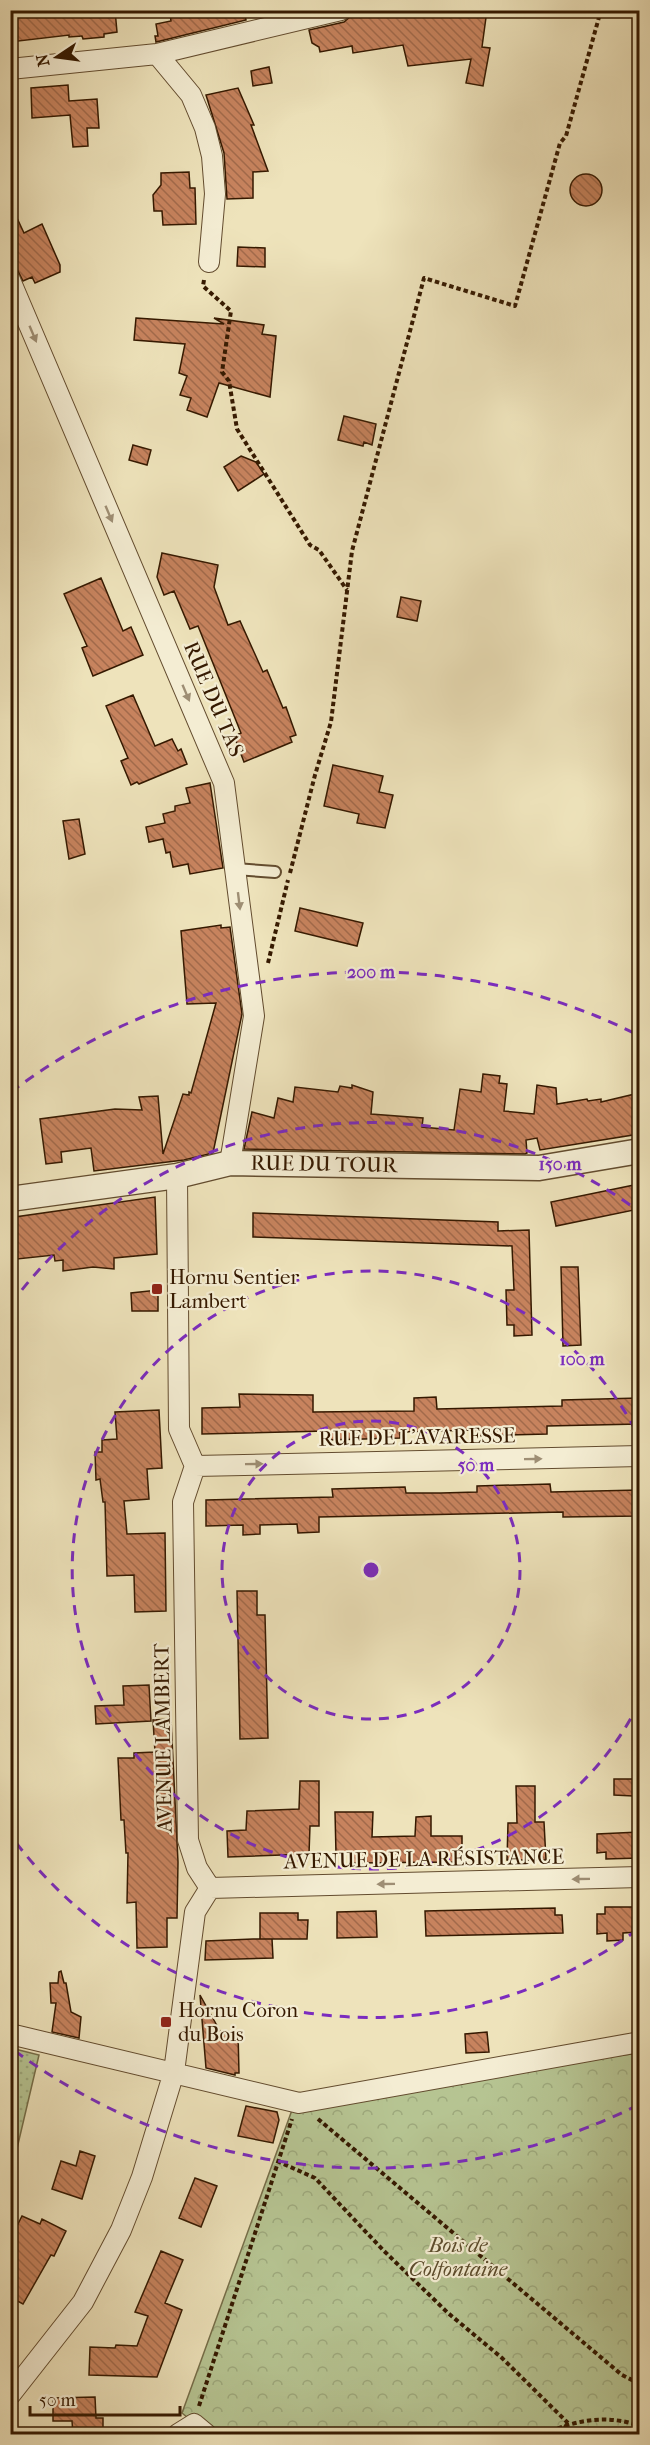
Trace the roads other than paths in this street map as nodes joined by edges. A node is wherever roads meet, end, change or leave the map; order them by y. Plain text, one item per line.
1 (340, 10) edge
2 (157, 54) junction
3 (10, 69) edge
4 (209, 262) road end
5 (10, 280) edge
6 (235, 869) junction
7 (275, 872) dead end
8 (639, 1151) edge
9 (230, 1163) junction
10 (177, 1176) junction
11 (10, 1199) edge
12 (639, 1456) edge
13 (195, 1466) junction
14 (639, 1877) edge
15 (210, 1888) junction
16 (10, 2034) edge
17 (639, 2042) edge
18 (174, 2072) junction
19 (10, 2395) edge

1 - 2 street
2 - 3 street
2 - 4 street
5 -> 6 street, RUE DU TAS
6 - 7 lane
6 -> 9 street, RUE DU TAS
8 - 9 street, RUE DU TOUR
9 - 10 street, RUE DU TOUR
10 - 11 street, RUE DU TOUR
10 - 13 street
13 -> 12 street, RUE DE L'AVARESSE
13 - 15 street, AVENUE LAMBERT
14 -> 15 street, AVENUE DE LA RÉSISTANCE
15 - 18 street
16 - 18 street
17 - 18 street
18 - 19 street

